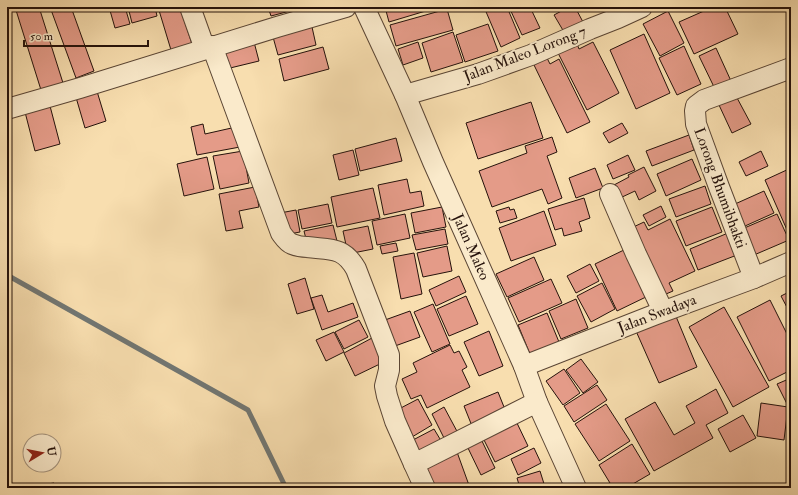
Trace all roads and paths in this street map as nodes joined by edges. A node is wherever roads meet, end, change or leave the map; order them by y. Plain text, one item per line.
1 (190, 7) edge
2 (346, 7) edge
3 (364, 7) edge
4 (642, 7) edge
5 (209, 48) junction
6 (791, 68) edge
7 (405, 95) junction
8 (7, 109) edge
9 (610, 194) dead end
10 (791, 262) edge
11 (754, 278) junction
12 (663, 311) junction
13 (524, 366) junction
14 (536, 402) junction
15 (414, 464) junction
16 (425, 488) edge
17 (576, 488) edge

1 - 5 street
2 - 5 street
3 - 7 street, Jalan Maleo
4 - 7 street, Jalan Maleo Lorong 7
5 - 8 street
5 - 15 street
6 - 11 street, Lorong Bhumibhakti
7 - 13 street, Jalan Maleo
9 - 12 street
10 - 11 street, Jalan Swadaya
11 - 12 street, Jalan Swadaya
12 - 13 street, Jalan Swadaya
13 - 14 street, Jalan Maleo
14 - 15 street
14 - 17 street, Jalan Maleo
15 - 16 street

